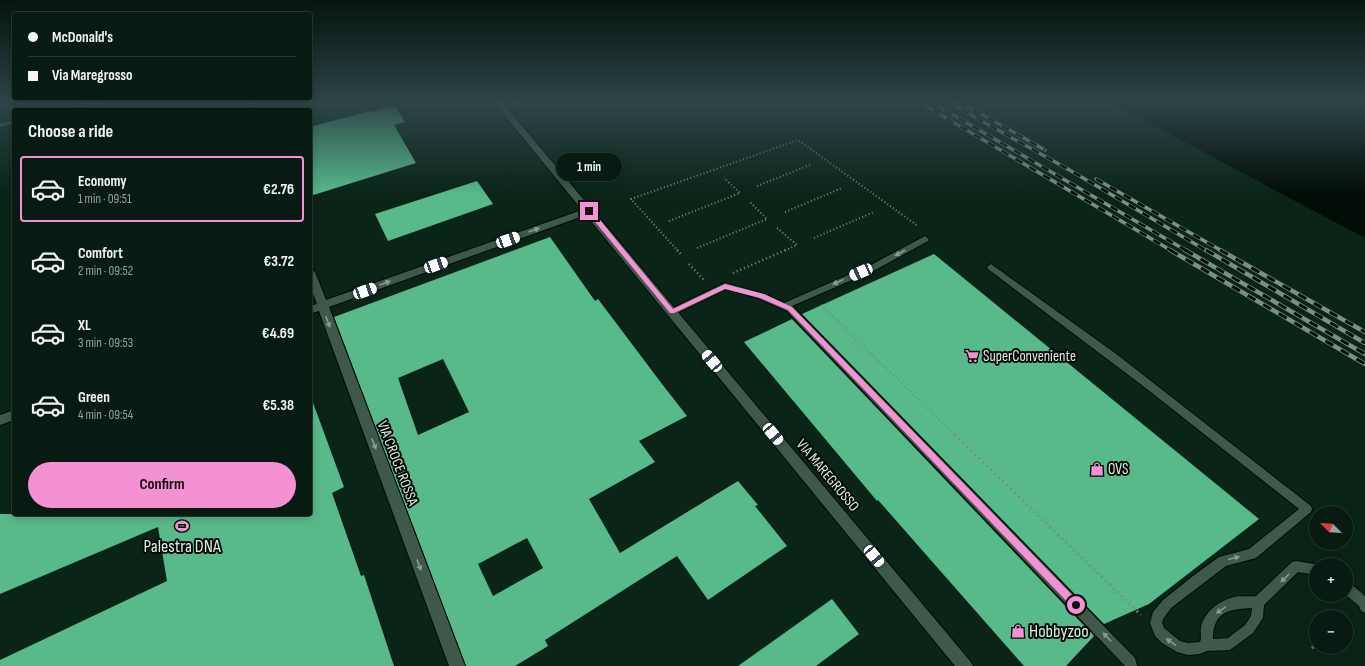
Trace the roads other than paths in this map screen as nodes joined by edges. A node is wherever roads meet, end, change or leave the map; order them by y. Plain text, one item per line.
1 (524, 133) edge
2 (589, 211) junction
3 (925, 239) dead end
4 (991, 267) dead end
5 (312, 284) edge
6 (784, 306) junction
7 (316, 308) edge
8 (672, 312) junction
9 (12, 416) edge
10 (0, 420) edge
11 (1309, 568) edge
12 (1353, 594) edge
13 (1258, 602) junction
14 (1365, 607) edge
15 (1207, 646) junction
16 (457, 666) edge
17 (965, 666) edge
18 (1131, 666) edge

1 - 2 street, VIA MAREGROSSO
7 -> 2 street
2 - 8 street, VIA MAREGROSSO
3 -> 6 lane
15 -> 4 lane
5 - 7 street, VIA CROCE ROSSA
6 - 8 lane
18 -> 6 lane
7 -> 16 street, VIA CROCE ROSSA
8 - 17 street, VIA MAREGROSSO
9 - 10 street
11 -> 13 lane
12 - 14 lane
13 - 15 lane
13 -> 15 lane

